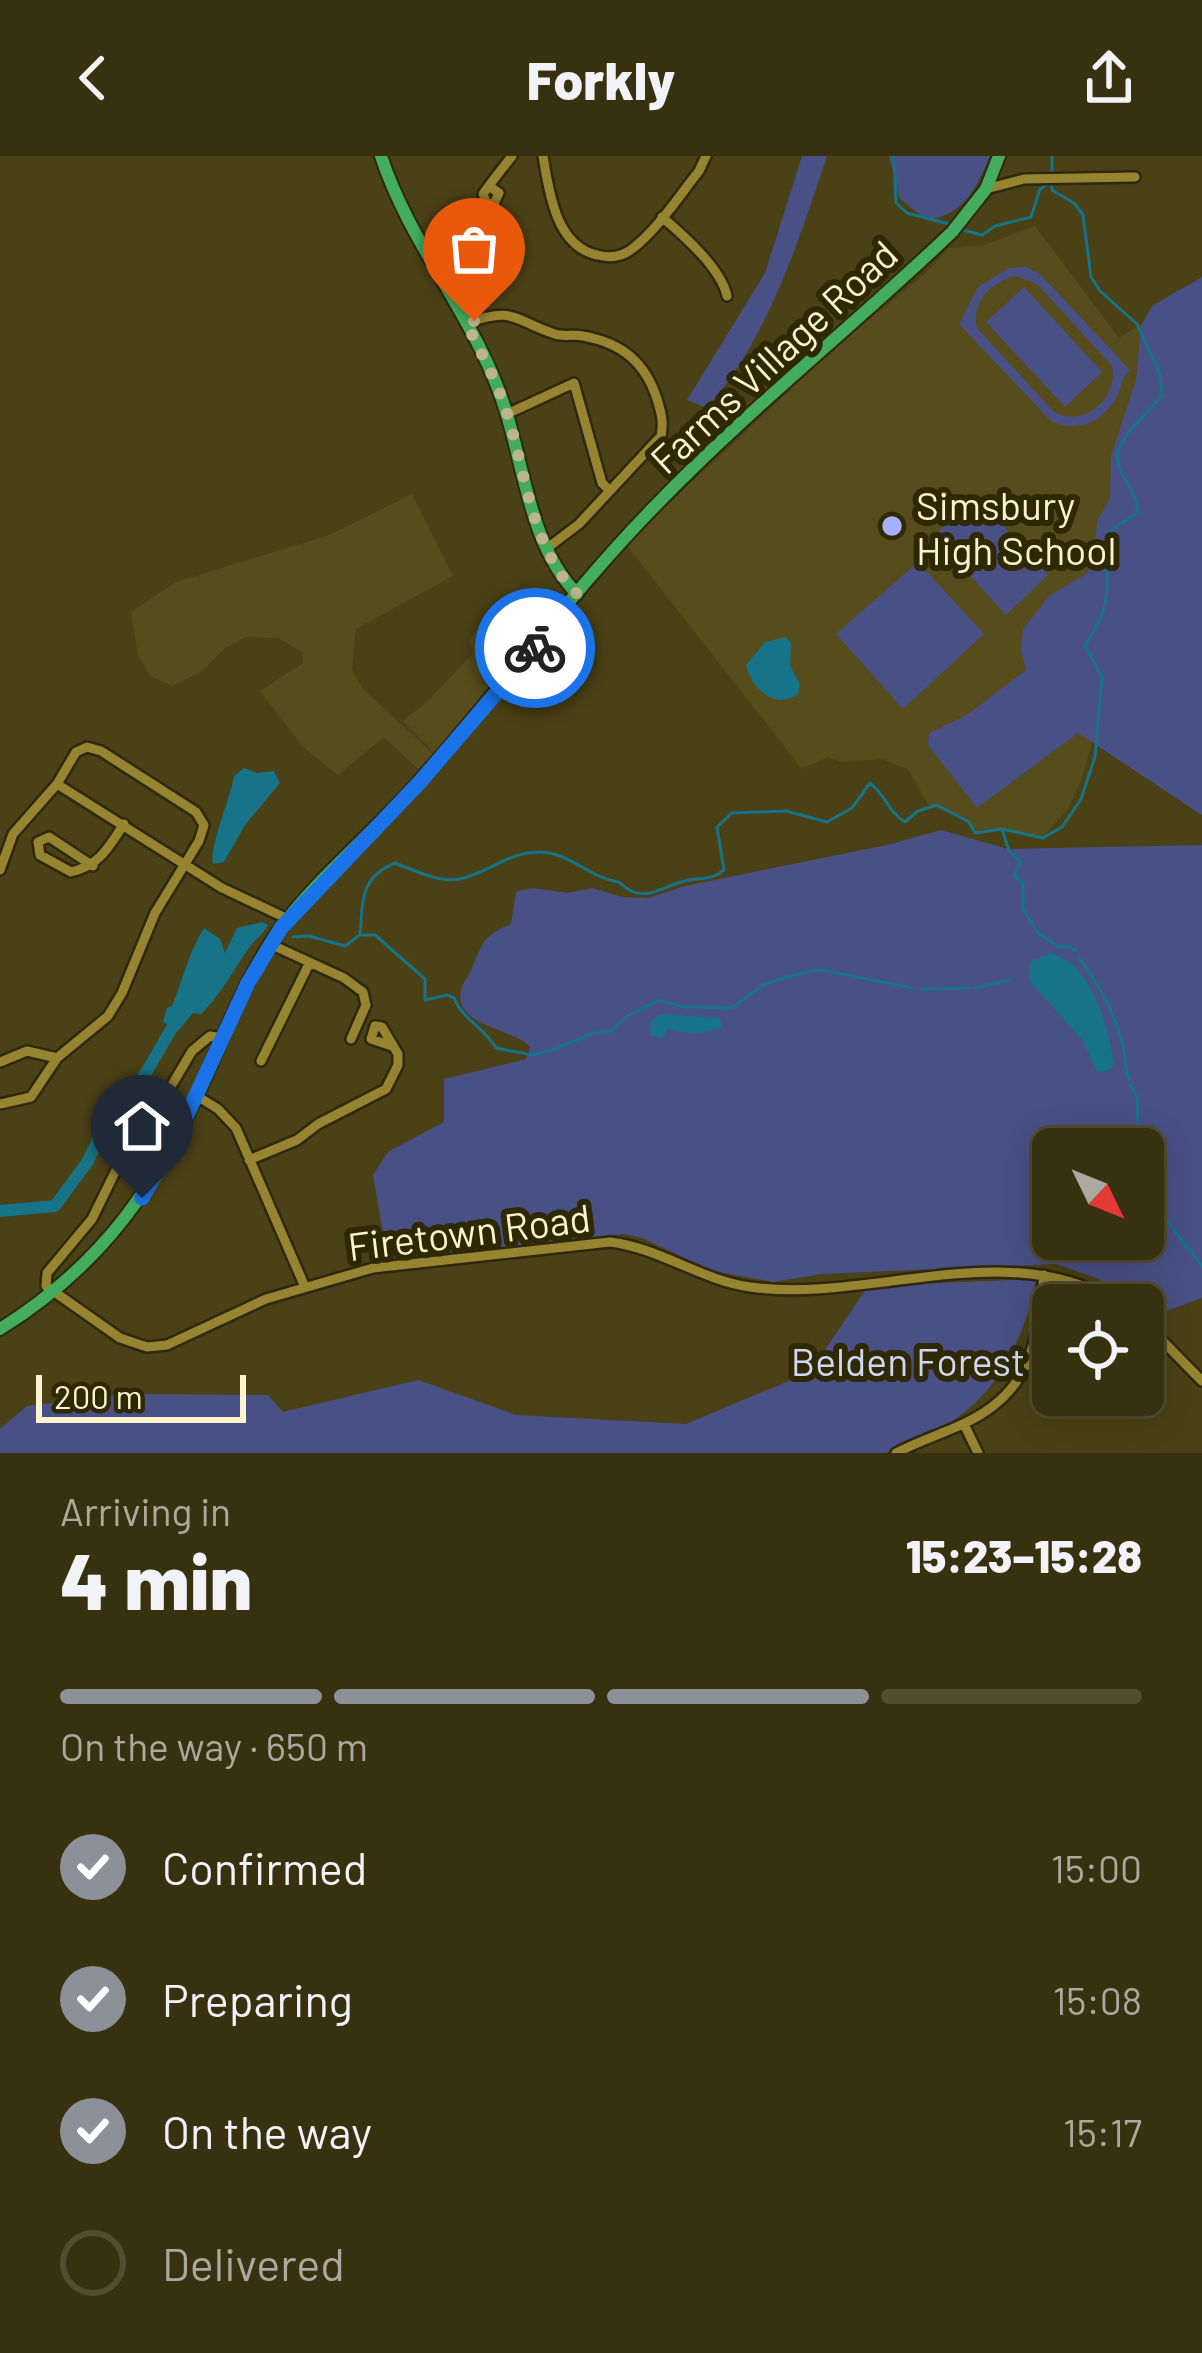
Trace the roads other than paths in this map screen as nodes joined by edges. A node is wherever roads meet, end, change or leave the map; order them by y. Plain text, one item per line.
1 (382, 156) edge
2 (512, 156) edge
3 (543, 156) edge
4 (706, 156) edge
5 (999, 156) edge
6 (1135, 177) dead end
7 (489, 186) dead end
8 (986, 189) junction
9 (662, 217) junction
10 (727, 296) dead end
11 (466, 323) junction
12 (507, 413) junction
13 (609, 490) junction
14 (546, 549) junction
15 (577, 594) junction
16 (57, 784) junction
17 (124, 824) junction
18 (185, 865) junction
19 (93, 866) junction
20 (0, 870) edge
21 (288, 919) junction
22 (271, 944) junction
23 (309, 964) junction
24 (223, 1038) junction
25 (351, 1040) dead end
26 (392, 1046) dead end
27 (57, 1058) junction
28 (0, 1061) edge
29 (261, 1061) dead end
30 (196, 1096) junction
31 (0, 1103) edge
32 (249, 1160) junction
33 (1044, 1275) junction
34 (1081, 1284) edge
35 (305, 1287) junction
36 (54, 1293) junction
37 (0, 1329) edge
38 (1164, 1343) edge
39 (1202, 1382) edge
40 (964, 1424) junction
41 (896, 1453) edge
42 (978, 1453) edge

1 - 11 main road
2 - 7 street
3 - 9 street
4 - 9 street
5 - 8 main road, Farms Village Road
6 - 8 street
8 - 15 main road, Farms Village Road
9 - 10 street
11 - 12 main road
11 - 13 street
12 - 13 street
12 - 14 main road
13 - 14 street
14 - 15 main road
15 - 21 main road, Farms Village Road
16 - 17 street
16 - 18 street
16 - 20 street
17 - 18 street
17 - 19 street
18 - 21 street
18 - 27 street
19 - 19 street
21 - 22 main road, Farms Village Road
22 - 23 street
22 - 24 main road, Farms Village Road
23 - 25 street
23 - 29 street
24 - 30 main road, Farms Village Road
24 - 36 street
26 - 32 street
27 - 28 street
27 - 31 street
30 - 32 street
30 - 36 main road, Farms Village Road
32 - 35 street
33 - 34 street, Firetown Road
33 - 35 street, Firetown Road
33 - 40 street
35 - 36 street, Firetown Road
36 - 37 main road, Farms Village Road
38 - 39 street
40 - 41 street
40 - 42 street

